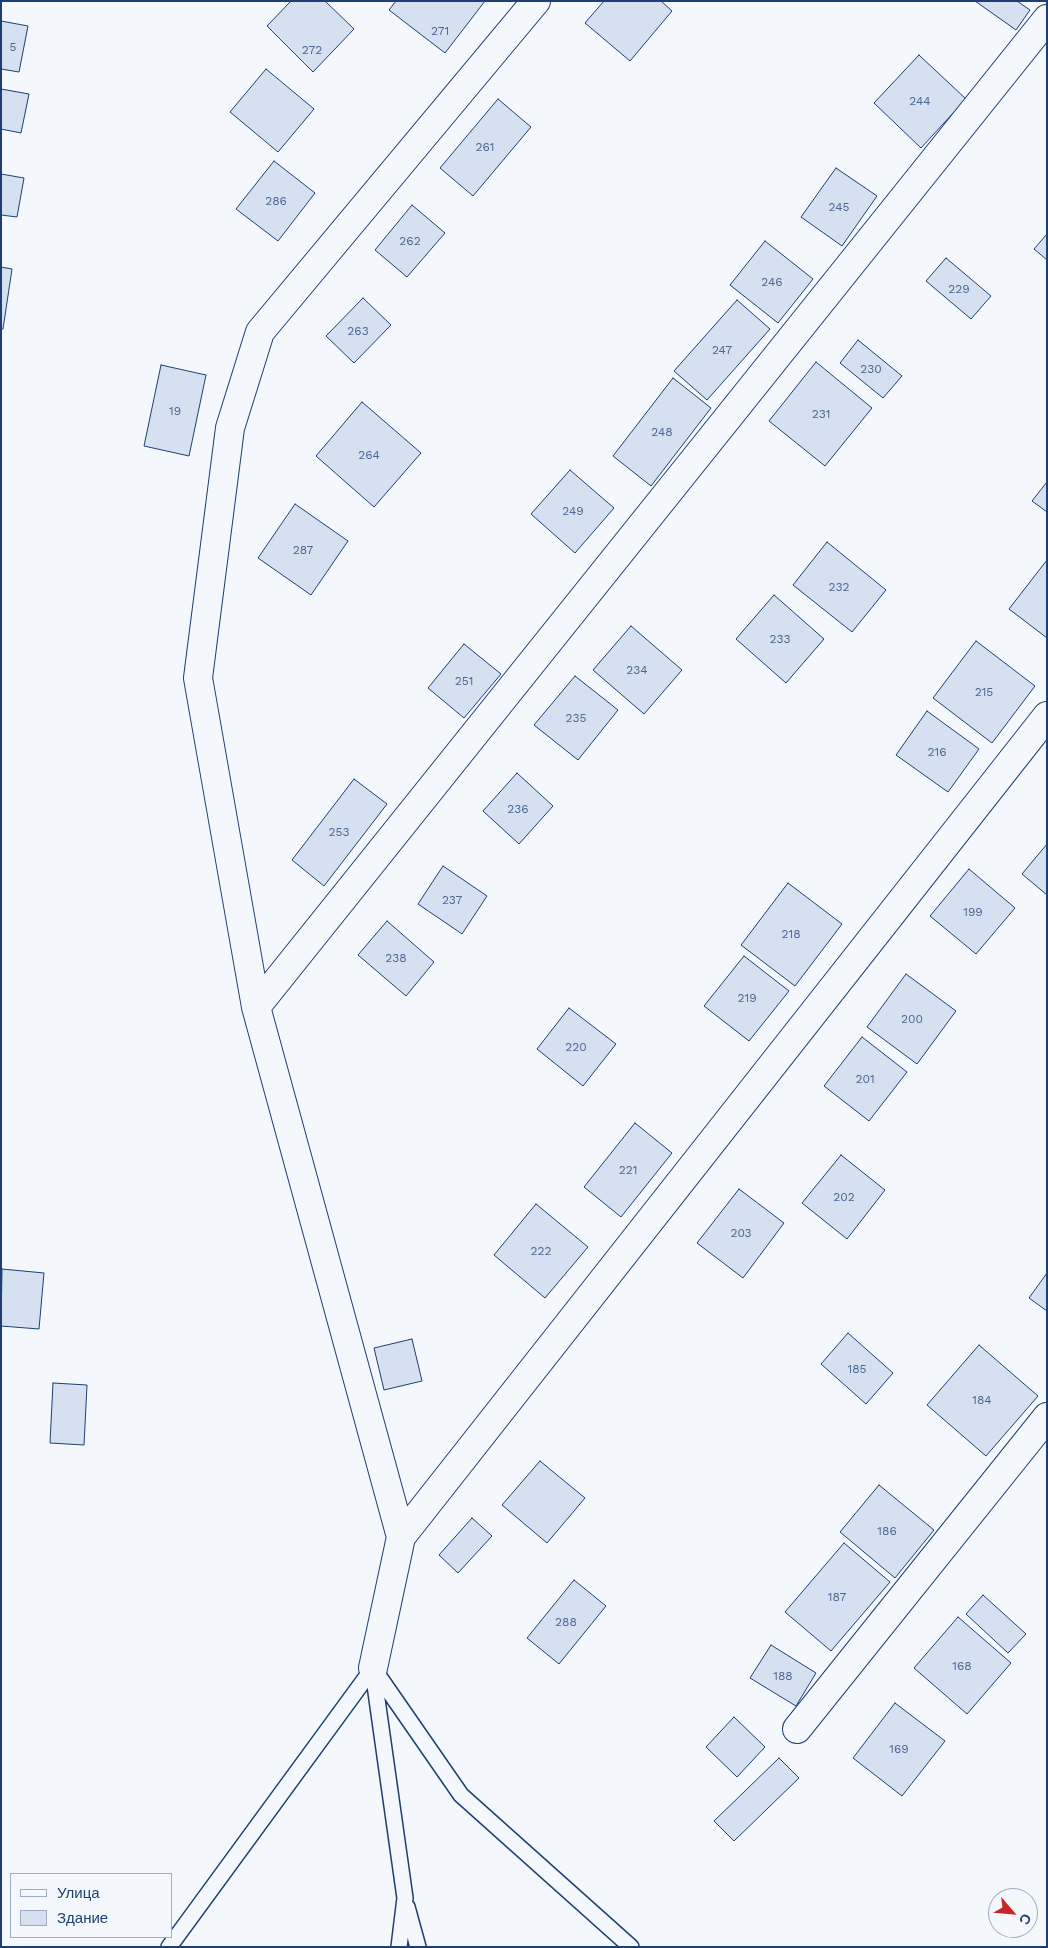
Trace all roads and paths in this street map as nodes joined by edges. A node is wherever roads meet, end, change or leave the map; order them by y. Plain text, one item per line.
1 (536, 1) edge
2 (1047, 19) edge
3 (1047, 716) edge
4 (256, 1007) junction
5 (1047, 1416) edge
6 (401, 1537) junction
7 (373, 1668) junction
8 (797, 1729) dead end
9 (405, 1898) junction
10 (170, 1947) edge
11 (400, 1947) edge
12 (418, 1947) edge
13 (631, 1947) edge

1 - 4 street
2 - 4 street
3 - 6 street
4 - 6 street
5 - 8 street
6 - 7 street
7 - 9 lane
7 - 10 lane
7 - 13 lane
9 - 11 lane
9 - 12 lane

